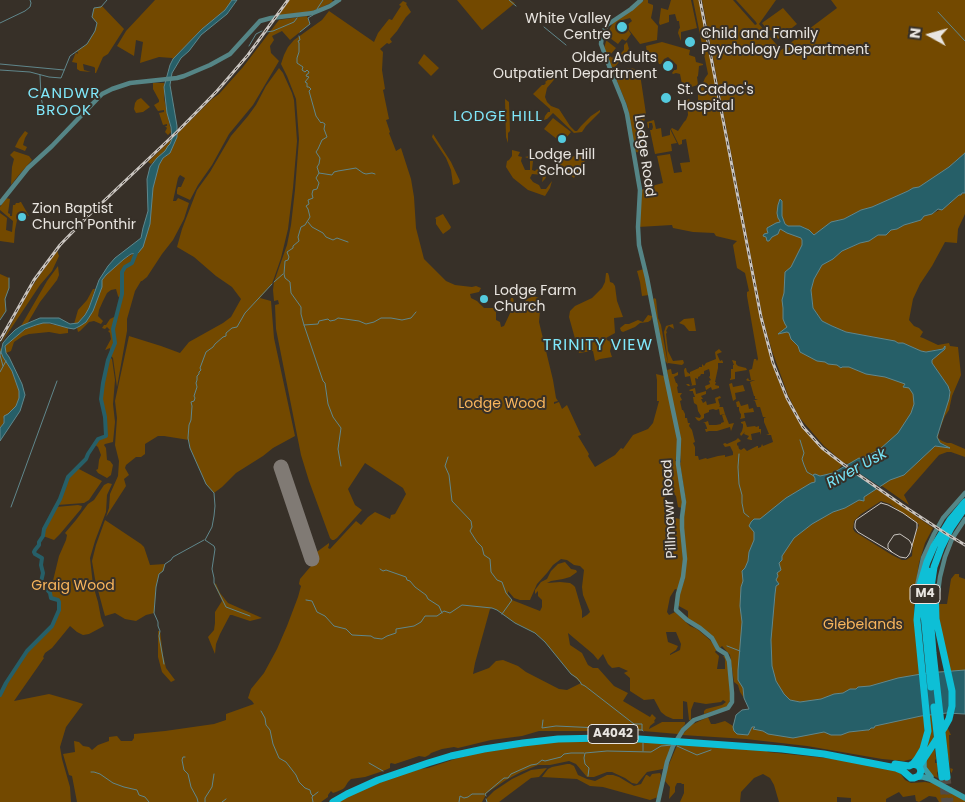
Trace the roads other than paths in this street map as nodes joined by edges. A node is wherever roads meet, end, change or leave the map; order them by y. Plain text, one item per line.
1 (339, 0) edge
2 (641, 0) edge
3 (0, 203) edge
4 (664, 366) joint
5 (965, 494) edge
6 (965, 502) edge
7 (965, 508) edge
8 (959, 517) edge
9 (940, 539) junction
10 (937, 625) junction
11 (927, 654) junction
12 (925, 752) junction
13 (892, 765) junction
14 (915, 770) junction
15 (931, 777) junction
16 (942, 779) junction
17 (965, 796) edge
18 (326, 802) edge
19 (333, 802) edge
20 (658, 802) edge

1 - 3 street
2 - 4 street, Lodge Road
4 - 20 street, Pillmawr Road
5 - 9 street
6 - 8 highway, M4
7 - 8 highway, M4
8 - 9 highway, M4
8 - 10 street
9 - 10 highway, M4
9 - 11 highway, M4
9 - 11 highway, M4
10 - 12 highway
11 - 12 highway
11 - 16 highway, M4
12 - 13 highway, A4042
12 - 14 highway
12 - 15 main road
13 - 14 highway, A4042
13 - 16 main road, A4042
13 - 18 highway, A4042
13 - 19 highway, A4042
14 - 15 main road, A4042
14 - 16 main road, A4042
15 - 17 main road, A4042
16 - 17 main road, A4042

